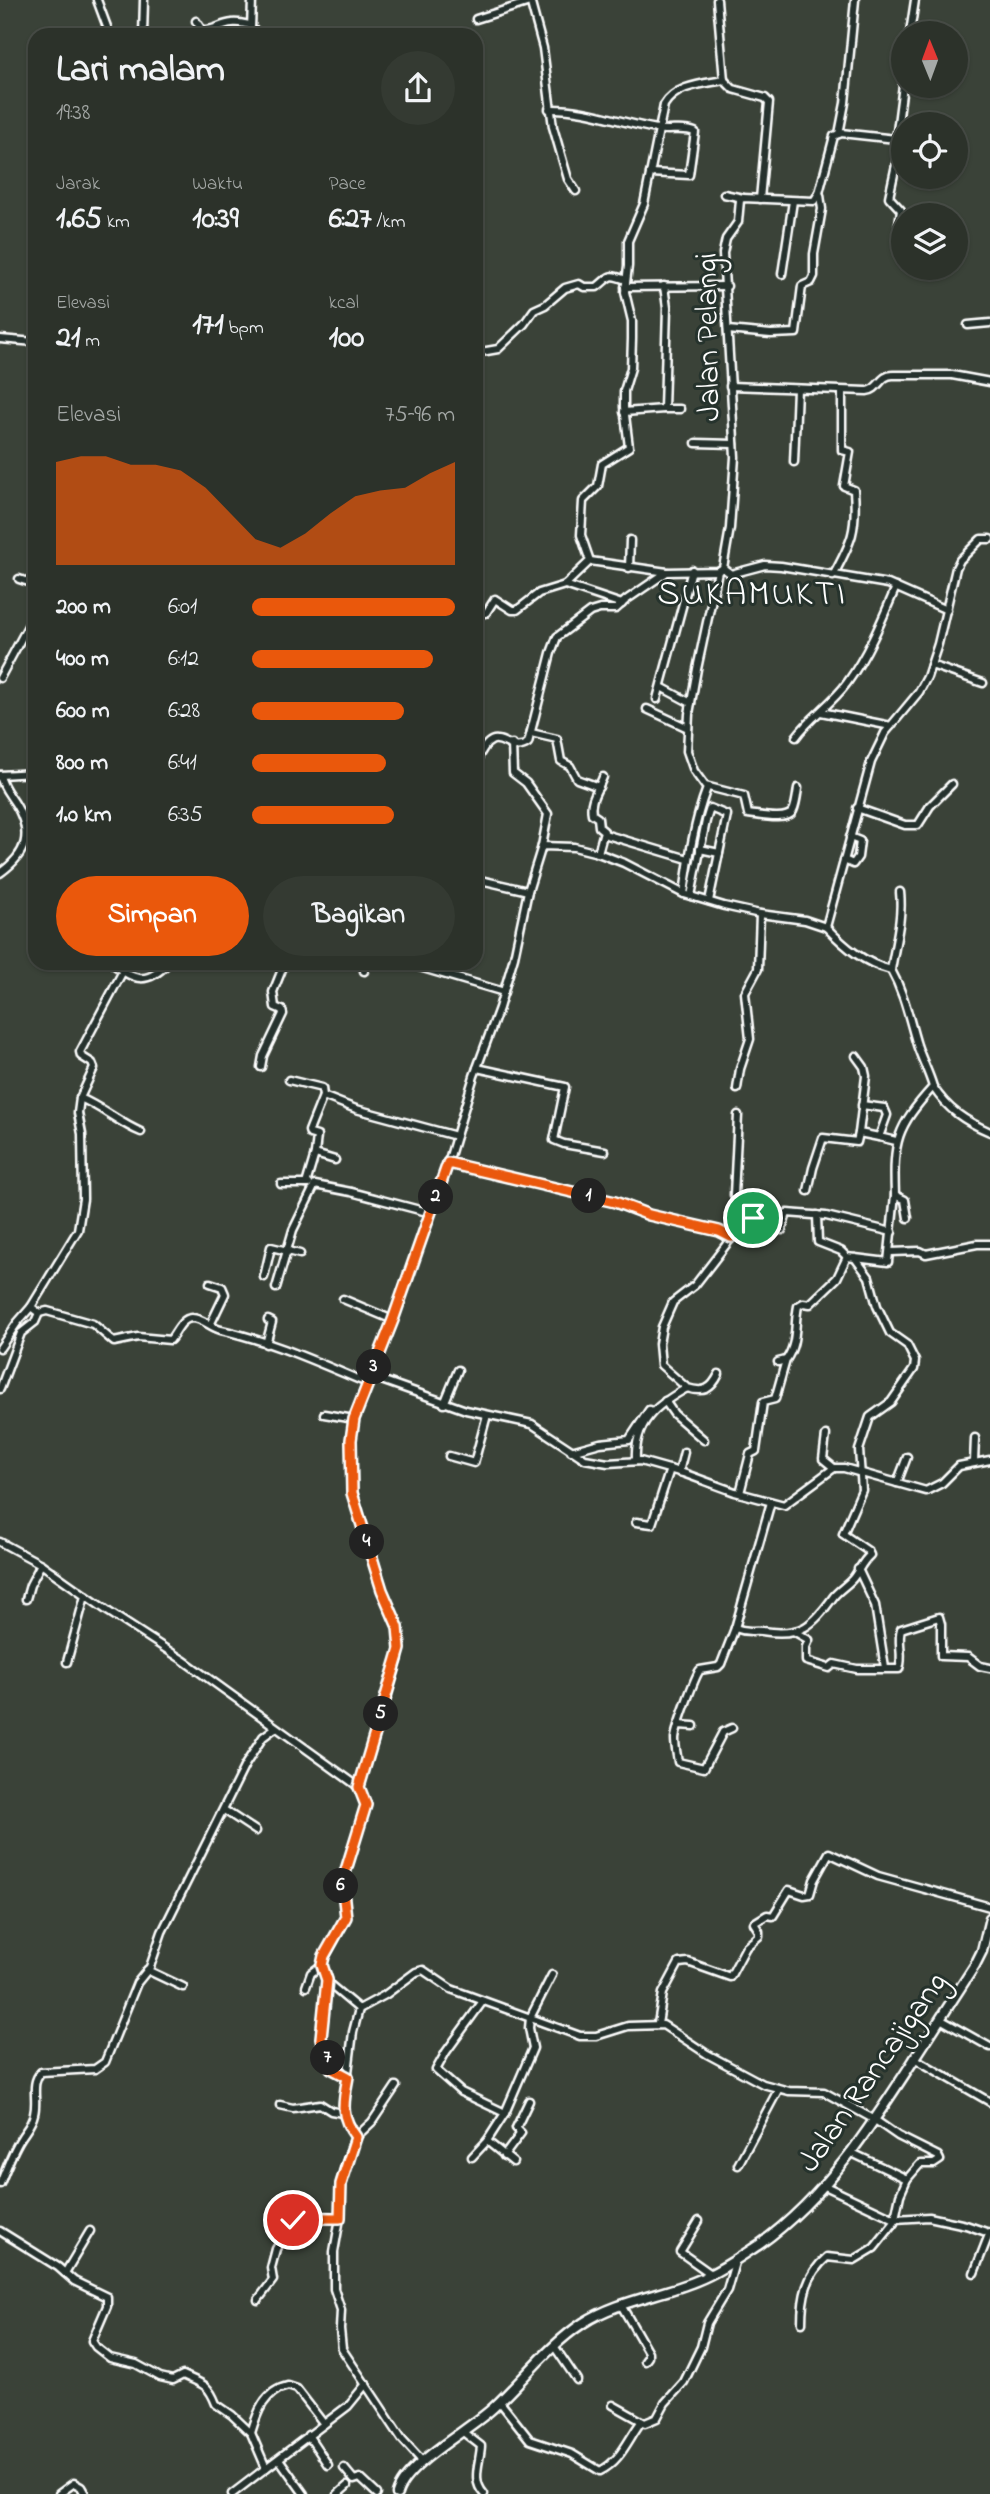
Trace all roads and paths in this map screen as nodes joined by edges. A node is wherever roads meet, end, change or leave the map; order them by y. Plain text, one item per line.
1 (97, 0) edge
2 (144, 0) edge
3 (253, 0) edge
4 (716, 0) edge
5 (855, 0) edge
6 (915, 0) edge
7 (530, 1) edge
8 (475, 19) dead end
9 (912, 21) edge
10 (196, 22) dead end
11 (250, 25) junction
12 (107, 28) edge
13 (143, 28) edge
14 (200, 28) edge
15 (219, 28) edge
16 (252, 28) edge
17 (724, 80) junction
18 (549, 109) junction
19 (657, 130) junction
20 (839, 134) junction
21 (891, 139) edge
22 (650, 173) junction
23 (891, 188) edge
24 (576, 191) dead end
25 (819, 193) junction
26 (724, 194) dead end
27 (743, 198) junction
28 (760, 199) junction
29 (793, 201) junction
30 (895, 203) edge
31 (782, 274) dead end
32 (625, 283) junction
33 (664, 286) junction
34 (727, 286) junction
35 (990, 323) edge
36 (968, 325) dead end
37 (728, 330) junction
38 (0, 339) edge
39 (28, 341) edge
40 (483, 352) edge
41 (990, 382) edge
42 (730, 386) junction
43 (797, 389) junction
44 (842, 391) junction
45 (664, 409) junction
46 (680, 409) dead end
47 (624, 412) junction
48 (696, 443) dead end
49 (734, 444) junction
50 (794, 462) dead end
51 (990, 539) edge
52 (630, 540) dead end
53 (590, 561) junction
54 (629, 568) junction
55 (721, 569) junction
56 (692, 570) junction
57 (667, 572) junction
58 (833, 576) junction
59 (19, 579) dead end
60 (28, 582) edge
61 (565, 585) junction
62 (896, 587) junction
63 (622, 604) junction
64 (947, 610) junction
65 (483, 613) edge
66 (28, 626) edge
67 (0, 662) edge
68 (8, 663) junction
69 (931, 665) junction
70 (0, 678) edge
71 (983, 683) dead end
72 (661, 687) junction
73 (657, 699) dead end
74 (691, 703) junction
75 (648, 709) dead end
76 (820, 711) junction
77 (891, 726) junction
78 (688, 728) junction
79 (531, 733) junction
80 (796, 737) dead end
81 (512, 744) junction
82 (483, 750) edge
83 (28, 774) edge
84 (0, 775) edge
85 (603, 777) dead end
86 (1, 783) edge
87 (952, 783) dead end
88 (599, 788) junction
89 (707, 788) junction
90 (798, 788) dead end
91 (857, 808) junction
92 (604, 834) junction
93 (850, 836) junction
94 (542, 846) junction
95 (700, 849) junction
96 (598, 853) junction
97 (719, 853) junction
98 (688, 859) junction
99 (844, 860) junction
100 (0, 873) edge
101 (483, 880) edge
102 (528, 891) junction
103 (900, 892) dead end
104 (687, 895) junction
105 (709, 901) junction
106 (760, 915) junction
107 (826, 927) junction
108 (160, 970) edge
109 (282, 970) edge
110 (430, 970) edge
111 (123, 971) joint
112 (891, 971) junction
113 (504, 992) junction
114 (856, 1056) dead end
115 (261, 1067) dead end
116 (477, 1068) junction
117 (289, 1080) dead end
118 (933, 1087) junction
119 (737, 1089) dead end
120 (323, 1096) junction
121 (80, 1098) junction
122 (862, 1105) junction
123 (738, 1115) dead end
124 (141, 1132) dead end
125 (990, 1132) edge
126 (859, 1133) junction
127 (456, 1136) junction
128 (879, 1137) junction
129 (896, 1142) junction
130 (605, 1151) dead end
131 (315, 1154) junction
132 (335, 1160) dead end
133 (448, 1163) junction
134 (281, 1184) dead end
135 (306, 1184) junction
136 (315, 1185) junction
137 (808, 1191) dead end
138 (895, 1195) junction
139 (431, 1213) junction
140 (817, 1215) junction
141 (908, 1218) dead end
142 (750, 1226) junction
143 (892, 1232) junction
144 (731, 1237) junction
145 (990, 1244) edge
146 (288, 1251) junction
147 (891, 1252) junction
148 (300, 1254) dead end
149 (847, 1257) junction
150 (855, 1258) junction
151 (264, 1277) dead end
152 (210, 1283) dead end
153 (276, 1288) dead end
154 (343, 1299) dead end
155 (31, 1307) junction
156 (39, 1313) junction
157 (268, 1320) dead end
158 (393, 1320) junction
159 (211, 1323) junction
160 (266, 1344) junction
161 (0, 1348) edge
162 (786, 1360) junction
163 (778, 1362) dead end
164 (458, 1370) dead end
165 (719, 1374) dead end
166 (369, 1379) junction
167 (0, 1388) edge
168 (687, 1388) junction
169 (664, 1401) junction
170 (444, 1404) junction
171 (649, 1410) dead end
172 (324, 1413) dead end
173 (487, 1415) junction
174 (354, 1419) junction
175 (826, 1436) dead end
176 (975, 1438) dead end
177 (704, 1440) dead end
178 (571, 1451) junction
179 (684, 1452) dead end
180 (449, 1456) dead end
181 (907, 1457) dead end
182 (990, 1460) edge
183 (636, 1461) junction
184 (974, 1462) junction
185 (834, 1468) junction
186 (670, 1469) junction
187 (679, 1472) junction
188 (862, 1472) junction
189 (897, 1483) junction
190 (740, 1493) junction
191 (771, 1502) junction
192 (636, 1522) dead end
193 (0, 1542) edge
194 (41, 1564) junction
195 (858, 1569) junction
196 (85, 1596) junction
197 (26, 1599) dead end
198 (735, 1628) junction
199 (795, 1632) junction
200 (67, 1662) dead end
201 (885, 1668) junction
202 (990, 1668) edge
203 (678, 1725) junction
204 (694, 1727) dead end
205 (275, 1728) junction
206 (732, 1728) dead end
207 (359, 1787) junction
208 (224, 1810) junction
209 (256, 1831) dead end
210 (990, 1907) edge
211 (990, 1918) edge
212 (322, 1965) junction
213 (148, 1970) junction
214 (552, 1975) dead end
215 (327, 1980) junction
216 (183, 1987) dead end
217 (306, 1987) dead end
218 (483, 2001) junction
219 (359, 2009) junction
220 (530, 2018) junction
221 (940, 2019) junction
222 (656, 2024) junction
223 (990, 2047) edge
224 (914, 2058) junction
225 (348, 2077) junction
226 (396, 2086) dead end
227 (778, 2090) junction
228 (529, 2101) dead end
229 (990, 2102) edge
230 (280, 2105) dead end
231 (343, 2113) junction
232 (505, 2113) junction
233 (875, 2120) junction
234 (356, 2137) junction
235 (487, 2141) junction
236 (850, 2152) junction
237 (504, 2155) junction
238 (472, 2157) dead end
239 (513, 2162) dead end
240 (738, 2165) dead end
241 (907, 2179) junction
242 (0, 2184) edge
243 (823, 2185) junction
244 (340, 2218) junction
245 (895, 2219) junction
246 (699, 2221) dead end
247 (0, 2231) edge
248 (90, 2231) dead end
249 (990, 2233) edge
250 (736, 2259) junction
251 (65, 2273) junction
252 (974, 2273) dead end
253 (711, 2274) junction
254 (258, 2300) dead end
255 (621, 2305) junction
256 (802, 2323) dead end
257 (554, 2346) junction
258 (645, 2361) dead end
259 (577, 2380) dead end
260 (366, 2384) junction
261 (500, 2402) junction
262 (612, 2405) dead end
263 (641, 2422) junction
264 (324, 2424) junction
265 (463, 2432) junction
266 (251, 2433) junction
267 (308, 2435) junction
268 (279, 2459) junction
269 (423, 2462) junction
270 (328, 2465) dead end
271 (266, 2468) junction
272 (344, 2468) dead end
273 (347, 2486) dead end
274 (59, 2494) edge
275 (85, 2494) edge
276 (232, 2494) edge
277 (304, 2494) edge
278 (338, 2494) edge
279 (377, 2494) edge
280 (397, 2494) edge
281 (484, 2494) edge

1 - 12 street
2 - 13 street
3 - 11 street
4 - 17 street
5 - 20 street
6 - 9 street
7 - 8 street
7 - 18 street
10 - 14 street
11 - 15 street
11 - 16 street
17 - 19 street
17 - 28 street
18 - 19 street
18 - 24 street
19 - 22 street
19 - 22 street
20 - 21 street
20 - 25 street
22 - 32 street
23 - 30 street
25 - 29 street
25 - 37 street
26 - 27 street
27 - 28 street
27 - 34 street, Jalan Pelangi
28 - 29 street
29 - 31 street
32 - 33 street
32 - 40 street
32 - 47 street
33 - 34 street
33 - 45 street
34 - 37 street, Jalan Pelangi
35 - 36 street
37 - 42 street, Jalan Pelangi
38 - 39 street
41 - 44 street
42 - 43 street
42 - 49 street, Jalan Pelangi
43 - 44 street
43 - 50 street
44 - 58 street
45 - 46 street
45 - 47 street
47 - 53 street
48 - 49 street
49 - 55 street, Jalan Pelangi
51 - 64 street
52 - 54 street
53 - 54 street
53 - 61 street
54 - 57 street
55 - 56 street
55 - 58 street
55 - 74 street, Jalan Pelangi
56 - 57 street
56 - 72 street
57 - 63 street
58 - 62 street
59 - 60 street
61 - 63 street
61 - 65 street
62 - 64 street
62 - 76 street
63 - 79 street
64 - 69 street
66 - 68 street
67 - 68 street
68 - 70 street
69 - 71 street
69 - 77 street
72 - 73 street
72 - 74 street
74 - 78 street, Jalan Pelangi
75 - 78 street
76 - 77 street
76 - 80 street
77 - 91 street
78 - 89 street, Jalan Pelangi
79 - 81 street
79 - 88 street
81 - 82 street
81 - 94 street
83 - 84 street
84 - 86 street
85 - 88 street
86 - 100 street
87 - 91 street
88 - 92 street
89 - 90 street
89 - 98 street
91 - 93 street
92 - 96 street
92 - 98 street
93 - 99 street
93 - 99 street
94 - 96 street
94 - 102 street
95 - 97 street
95 - 97 street
95 - 104 street
96 - 104 street
97 - 105 street
98 - 104 street
99 - 107 street
101 - 102 street
102 - 113 street
103 - 112 street
104 - 105 street
105 - 106 street
106 - 107 street
106 - 119 street
107 - 112 street
108 - 111 street
109 - 115 street
110 - 113 street
111 - 121 street
112 - 118 street
113 - 116 street
114 - 122 street
116 - 127 street
116 - 130 street
117 - 120 street
118 - 125 street
118 - 129 street
120 - 127 street
120 - 131 street
121 - 124 street
121 - 155 street
122 - 126 street
122 - 128 street
123 - 142 street
126 - 128 street
126 - 137 street
127 - 133 street
128 - 129 street
129 - 138 street
131 - 132 street
131 - 135 street
133 - 139 street
133 - 144 street
134 - 135 street
135 - 136 street
136 - 139 street
136 - 146 street
138 - 141 street
138 - 143 street
139 - 158 street
140 - 142 street
140 - 143 street
140 - 149 street
142 - 144 street
143 - 147 street
144 - 168 street
145 - 147 street
146 - 148 street
146 - 151 street
146 - 153 street
147 - 150 street
149 - 150 street
149 - 162 street
150 - 188 street
152 - 159 street
154 - 158 street
155 - 156 street
155 - 161 street
156 - 159 street
156 - 167 street
157 - 160 street
158 - 166 street
159 - 160 street
160 - 166 street
162 - 163 street
162 - 190 street
164 - 170 street
165 - 168 street
166 - 170 street
166 - 174 street
168 - 169 street
169 - 177 street
169 - 183 street
170 - 173 street
171 - 178 street
172 - 174 street
173 - 178 street
173 - 180 street
174 - 207 street
175 - 185 street
176 - 184 street
178 - 183 street
179 - 187 street
181 - 189 street
182 - 184 street
183 - 186 street
184 - 189 street
185 - 188 street
185 - 191 street
186 - 187 street
186 - 192 street
187 - 190 street
188 - 189 street
188 - 195 street
190 - 191 street
191 - 198 street
193 - 194 street
194 - 196 street
194 - 197 street
195 - 199 street
195 - 201 street
196 - 200 street
196 - 205 street
198 - 199 street
198 - 203 street
199 - 201 street
201 - 202 street
203 - 204 street
203 - 206 street
205 - 207 street
205 - 208 street
207 - 212 street
208 - 209 street
208 - 213 street
210 - 222 street
211 - 221 main road, Jalan Rancajigang
212 - 215 street
212 - 217 street
213 - 216 street
213 - 242 street
214 - 220 street
215 - 219 street
215 - 225 street
218 - 219 street
218 - 220 street
218 - 232 street
219 - 225 street
220 - 222 street
220 - 232 street
221 - 223 street
221 - 224 main road, Jalan Rancajigang
222 - 227 street
224 - 229 street
224 - 233 main road, Jalan Rancajigang
225 - 231 street
226 - 234 street
227 - 233 street
227 - 240 street
228 - 237 street
230 - 231 street
231 - 234 street
232 - 235 street
233 - 236 main road, Jalan Rancajigang
233 - 241 street
234 - 244 street
235 - 237 street
235 - 238 street
236 - 241 street
236 - 243 main road, Jalan Rancajigang
237 - 239 street
241 - 245 street
243 - 245 street
243 - 250 main road, Jalan Rancajigang
244 - 254 street
244 - 260 street
245 - 249 street
245 - 256 street
246 - 253 street
247 - 251 street
248 - 251 street
249 - 252 street
250 - 253 main road, Jalan Rancajigang
250 - 263 street
251 - 266 street
253 - 255 main road, Jalan Rancajigang
255 - 257 main road, Jalan Rancajigang
255 - 258 street
257 - 259 street
257 - 261 main road, Jalan Rancajigang
260 - 264 street
260 - 269 street
261 - 263 street
261 - 265 main road, Jalan Rancajigang
262 - 263 street
264 - 266 street
264 - 267 street
265 - 269 main road, Jalan Rancajigang
265 - 281 street
266 - 271 street
267 - 268 street
267 - 270 street
268 - 271 street
268 - 277 street
269 - 280 main road, Jalan Rancajigang
271 - 276 street
272 - 279 street
273 - 278 street
274 - 275 street

